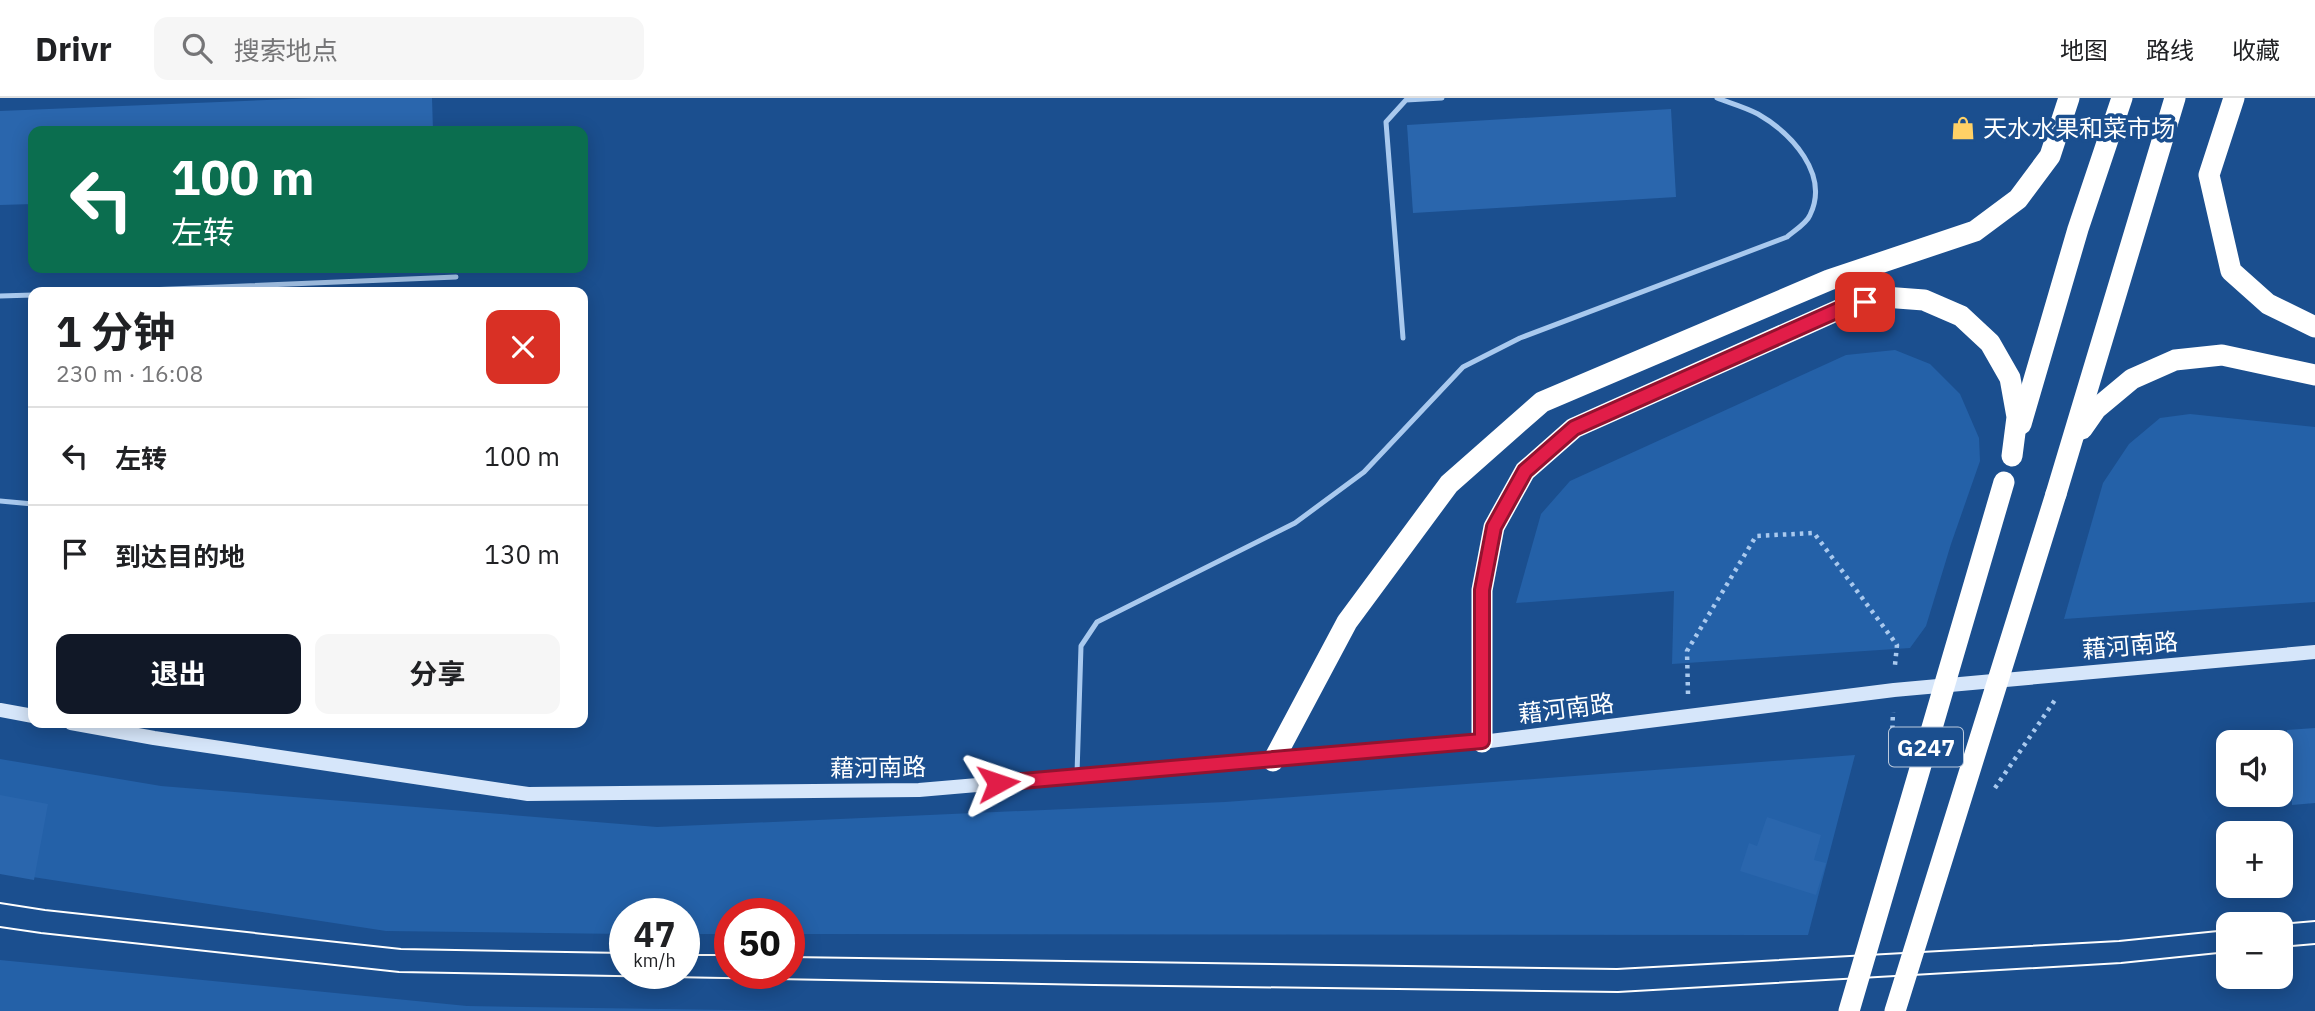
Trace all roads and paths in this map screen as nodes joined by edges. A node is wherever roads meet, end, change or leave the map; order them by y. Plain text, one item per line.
1 (1442, 98) edge
2 (1717, 98) edge
3 (2069, 98) edge
4 (2122, 98) edge
5 (2175, 98) edge
6 (2234, 98) edge
7 (456, 277) dead end
8 (218, 287) edge
9 (28, 295) edge
10 (0, 296) edge
11 (2315, 327) edge
12 (1403, 338) dead end
13 (2315, 375) edge
14 (2070, 448) junction
15 (2012, 456) junction
16 (0, 501) edge
17 (28, 504) edge
18 (2315, 652) edge
19 (2073, 673) junction
20 (1894, 690) junction
21 (0, 710) edge
22 (28, 715) edge
23 (1688, 716) junction
24 (99, 728) edge
25 (1482, 741) junction
26 (1273, 761) junction
27 (1077, 777) junction
28 (1990, 795) dead end
29 (1849, 1011) edge
30 (1895, 1011) edge

1 - 12 lane
2 - 27 lane
3 - 26 highway
4 - 15 highway, G247
5 - 14 highway, G247
6 - 11 highway
7 - 8 lane
9 - 10 lane
13 - 14 highway
14 - 30 highway, G247, bridge
15 - 25 highway
15 - 29 highway, G247, bridge
16 - 17 lane
18 - 19 main road, 藉河南路
19 - 20 main road, 藉河南路
19 - 28 path
20 - 23 main road, 藉河南路
20 - 23 path
21 - 22 main road
23 - 25 main road, 藉河南路
24 - 27 main road, 藉河南路
25 - 26 main road, 藉河南路
26 - 27 main road, 藉河南路

